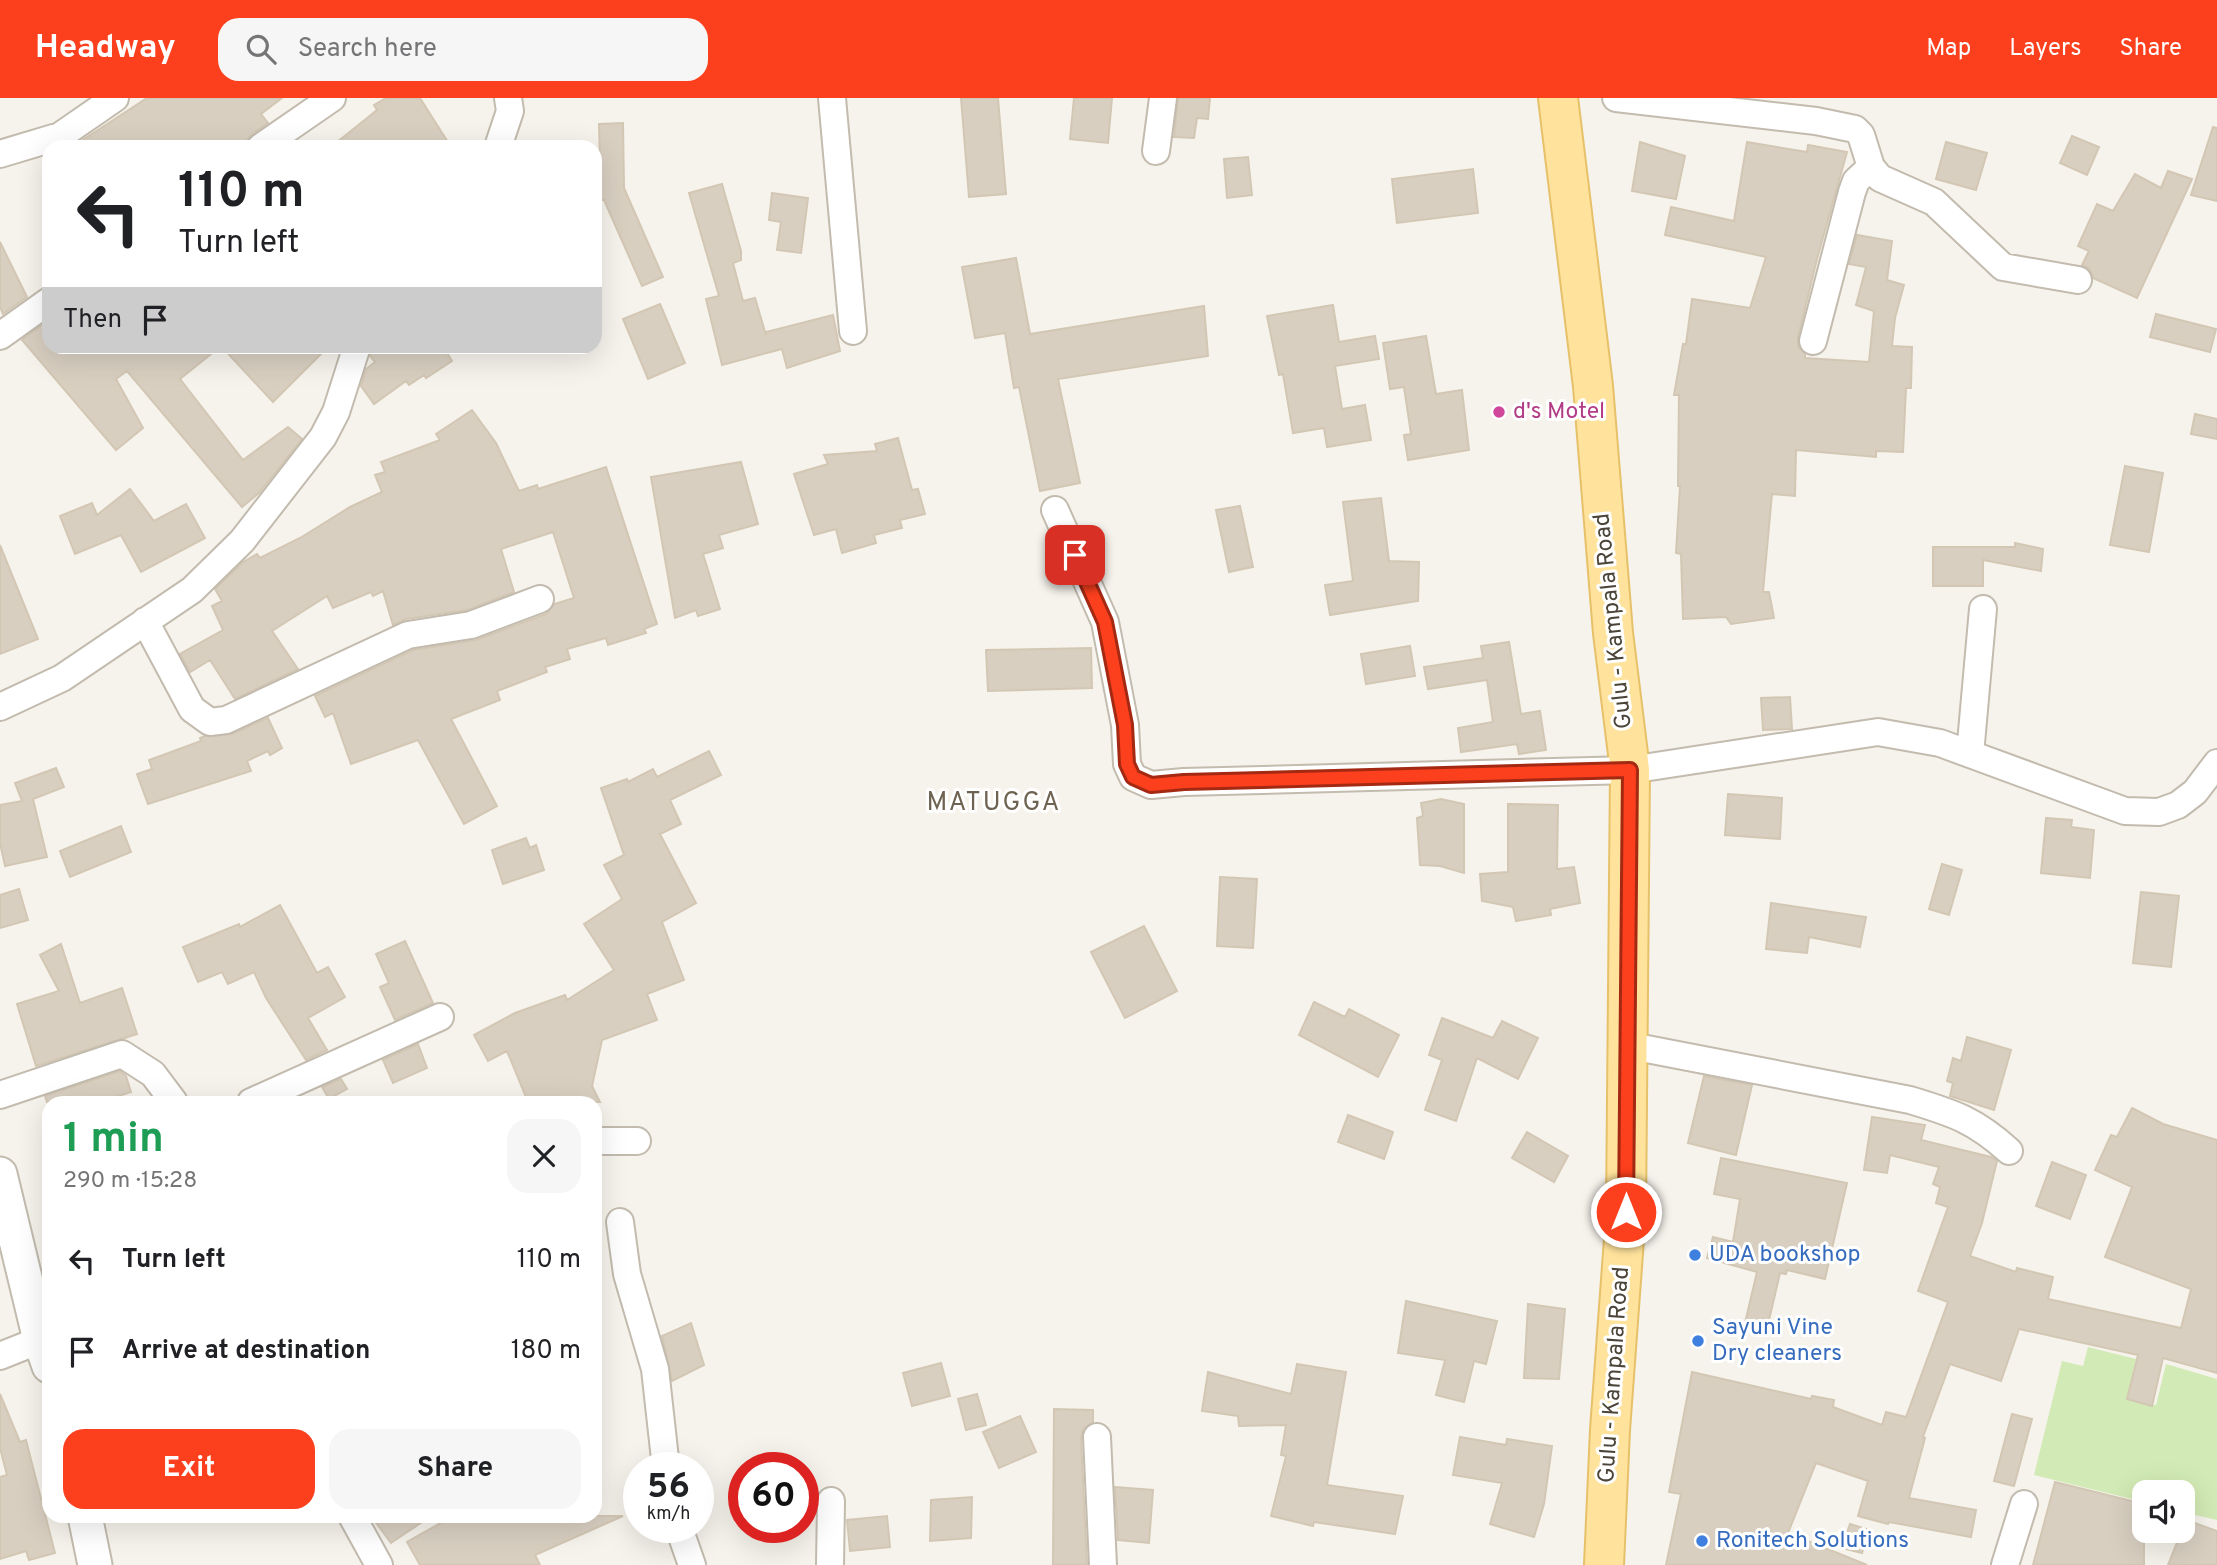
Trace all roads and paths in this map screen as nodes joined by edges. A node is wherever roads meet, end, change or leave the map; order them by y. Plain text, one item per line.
1 (115, 98) edge
2 (332, 98) edge
3 (508, 98) edge
4 (832, 98) edge
5 (1163, 98) edge
6 (1558, 98) edge
7 (1616, 98) edge
8 (47, 140) edge
9 (271, 140) edge
10 (500, 140) edge
11 (42, 141) edge
12 (1156, 151) dead end
13 (0, 154) edge
14 (1871, 167) junction
15 (2078, 280) dead end
16 (42, 307) edge
17 (853, 331) dead end
18 (0, 336) edge
19 (1813, 341) dead end
20 (355, 354) edge
21 (1055, 510) dead end
22 (540, 599) dead end
23 (1983, 608) dead end
24 (145, 621) junction
25 (0, 707) edge
26 (1969, 754) junction
27 (2217, 763) edge
28 (1630, 770) junction
29 (440, 1017) dead end
30 (1626, 1045) junction
31 (0, 1095) edge
32 (170, 1096) edge
33 (264, 1096) edge
34 (602, 1141) edge
35 (637, 1141) dead end
36 (2009, 1151) dead end
37 (0, 1174) edge
38 (620, 1222) dead end
39 (42, 1345) edge
40 (42, 1353) edge
41 (0, 1356) edge
42 (1097, 1437) dead end
43 (664, 1452) edge
44 (831, 1501) dead end
45 (2024, 1504) dead end
46 (86, 1523) edge
47 (356, 1523) edge
48 (684, 1543) edge
49 (95, 1565) edge
50 (379, 1565) edge
51 (692, 1565) edge
52 (830, 1565) edge
53 (1103, 1565) edge
54 (1604, 1565) edge
55 (2005, 1565) edge

1 - 8 street
2 - 9 street
3 - 10 street
4 - 17 street
5 - 12 street
6 - 28 main road, Gulu - Kampala Road
7 - 14 street
11 - 13 street
14 - 15 street
14 - 19 street
16 - 18 street
20 - 24 street
21 - 28 street
22 - 24 street
23 - 26 street
24 - 25 street
26 - 27 street
26 - 28 street
28 - 30 main road, Gulu - Kampala Road
29 - 33 street
30 - 36 street
30 - 54 main road, Gulu - Kampala Road
31 - 32 street
34 - 35 street
37 - 39 street
38 - 43 street
40 - 41 street
42 - 53 street
44 - 52 street
45 - 55 street
46 - 49 street
47 - 50 street
48 - 51 street

